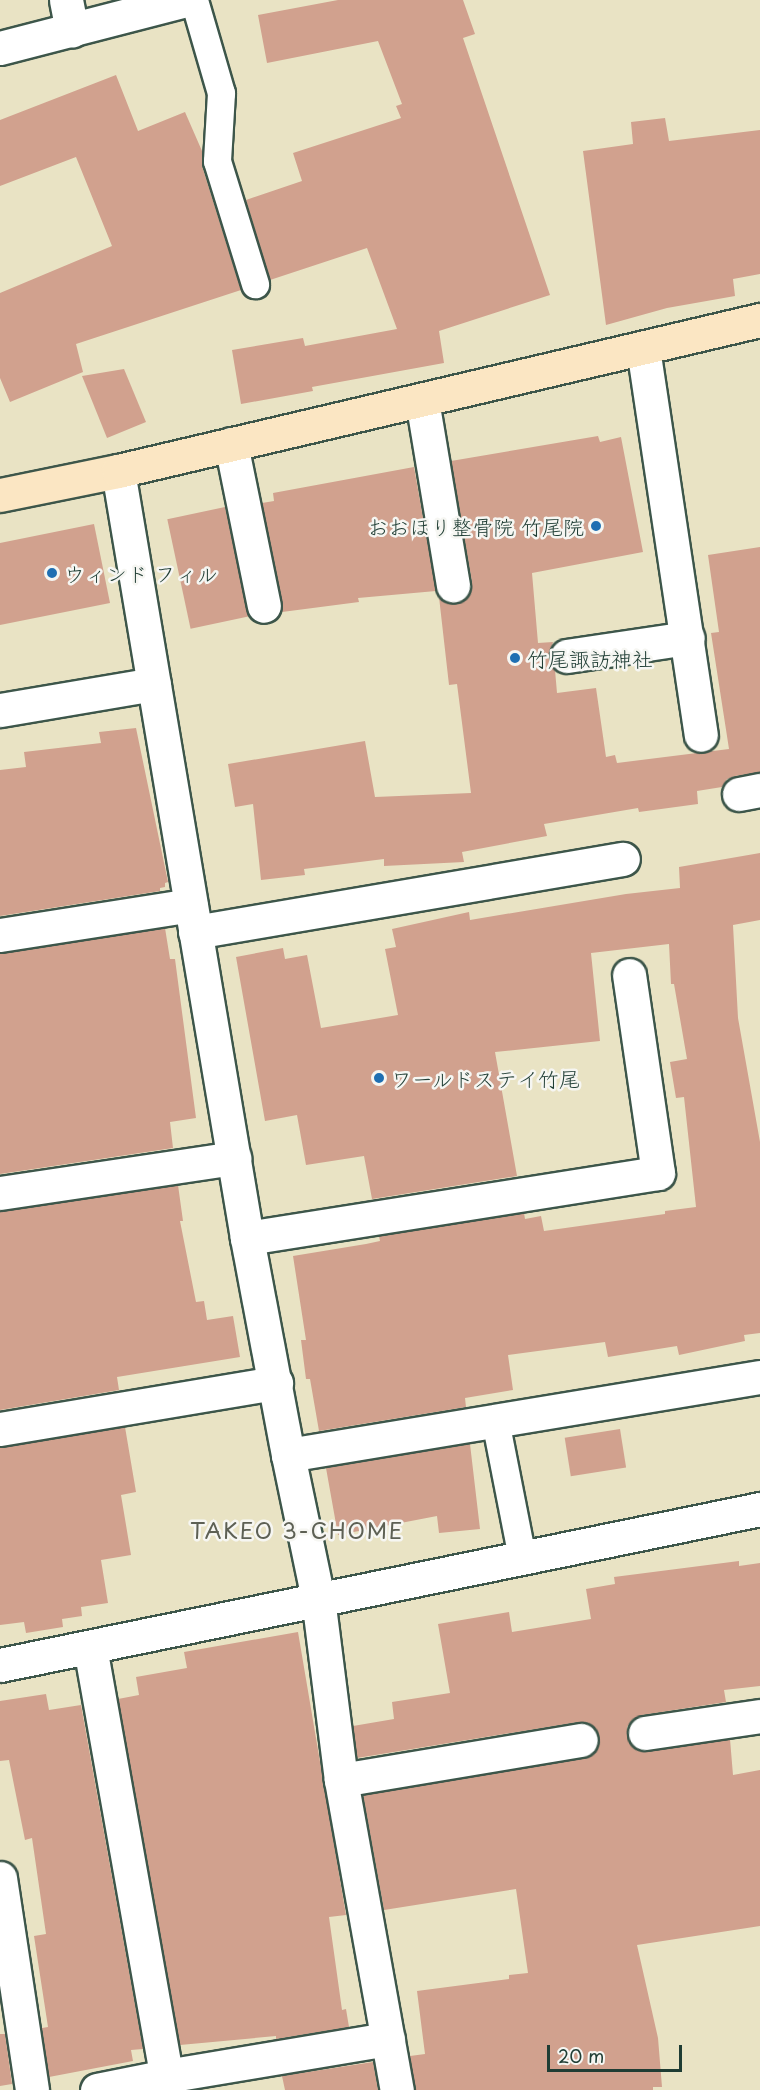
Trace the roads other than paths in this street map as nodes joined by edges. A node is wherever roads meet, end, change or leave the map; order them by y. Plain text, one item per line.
1 (185, 0) edge
2 (194, 0) edge
3 (69, 15) edge
4 (0, 48) edge
5 (255, 284) dead end
6 (760, 320) edge
7 (643, 348) junction
8 (422, 400) junction
9 (231, 444) junction
10 (118, 471) junction
11 (0, 495) edge
12 (453, 585) dead end
13 (264, 606) dead end
14 (687, 638) junction
15 (567, 656) dead end
16 (154, 684) junction
17 (0, 710) edge
18 (701, 735) dead end
19 (623, 859) dead end
20 (193, 919) junction
21 (0, 935) edge
22 (629, 975) dead end
23 (234, 1158) junction
24 (0, 1193) edge
25 (248, 1238) junction
26 (760, 1377) edge
27 (276, 1383) junction
28 (495, 1420) junction
29 (0, 1429) edge
30 (288, 1455) junction
31 (760, 1509) edge
32 (522, 1557) junction
33 (318, 1598) junction
34 (90, 1647) junction
35 (0, 1665) edge
36 (760, 1716) edge
37 (645, 1733) dead end
38 (580, 1740) dead end
39 (341, 1780) junction
40 (0, 1878) edge
41 (388, 2039) junction
42 (168, 2083) edge
43 (32, 2090) edge
44 (97, 2090) edge
45 (397, 2090) edge

1 - 3 street
2 - 5 lane
3 - 4 street
6 - 7 street
7 - 8 street
7 - 14 street
8 - 9 street
8 - 12 street
9 - 10 street
9 - 13 street
10 - 11 street
10 - 16 street
14 - 15 street
14 - 18 street
16 - 17 street
16 - 20 street
19 - 20 street
20 - 21 street
20 - 23 street
22 - 25 street
23 - 24 street
23 - 25 street
25 - 27 street
26 - 28 street
27 - 29 street
27 - 30 street
28 - 30 street
28 - 32 lane
30 - 33 street
31 - 32 street
32 - 33 street
33 - 34 street
33 - 39 street
34 - 35 street
34 - 42 street
36 - 37 street
38 - 39 street
39 - 41 street
40 - 43 street
41 - 42 street
41 - 45 street
42 - 44 street

